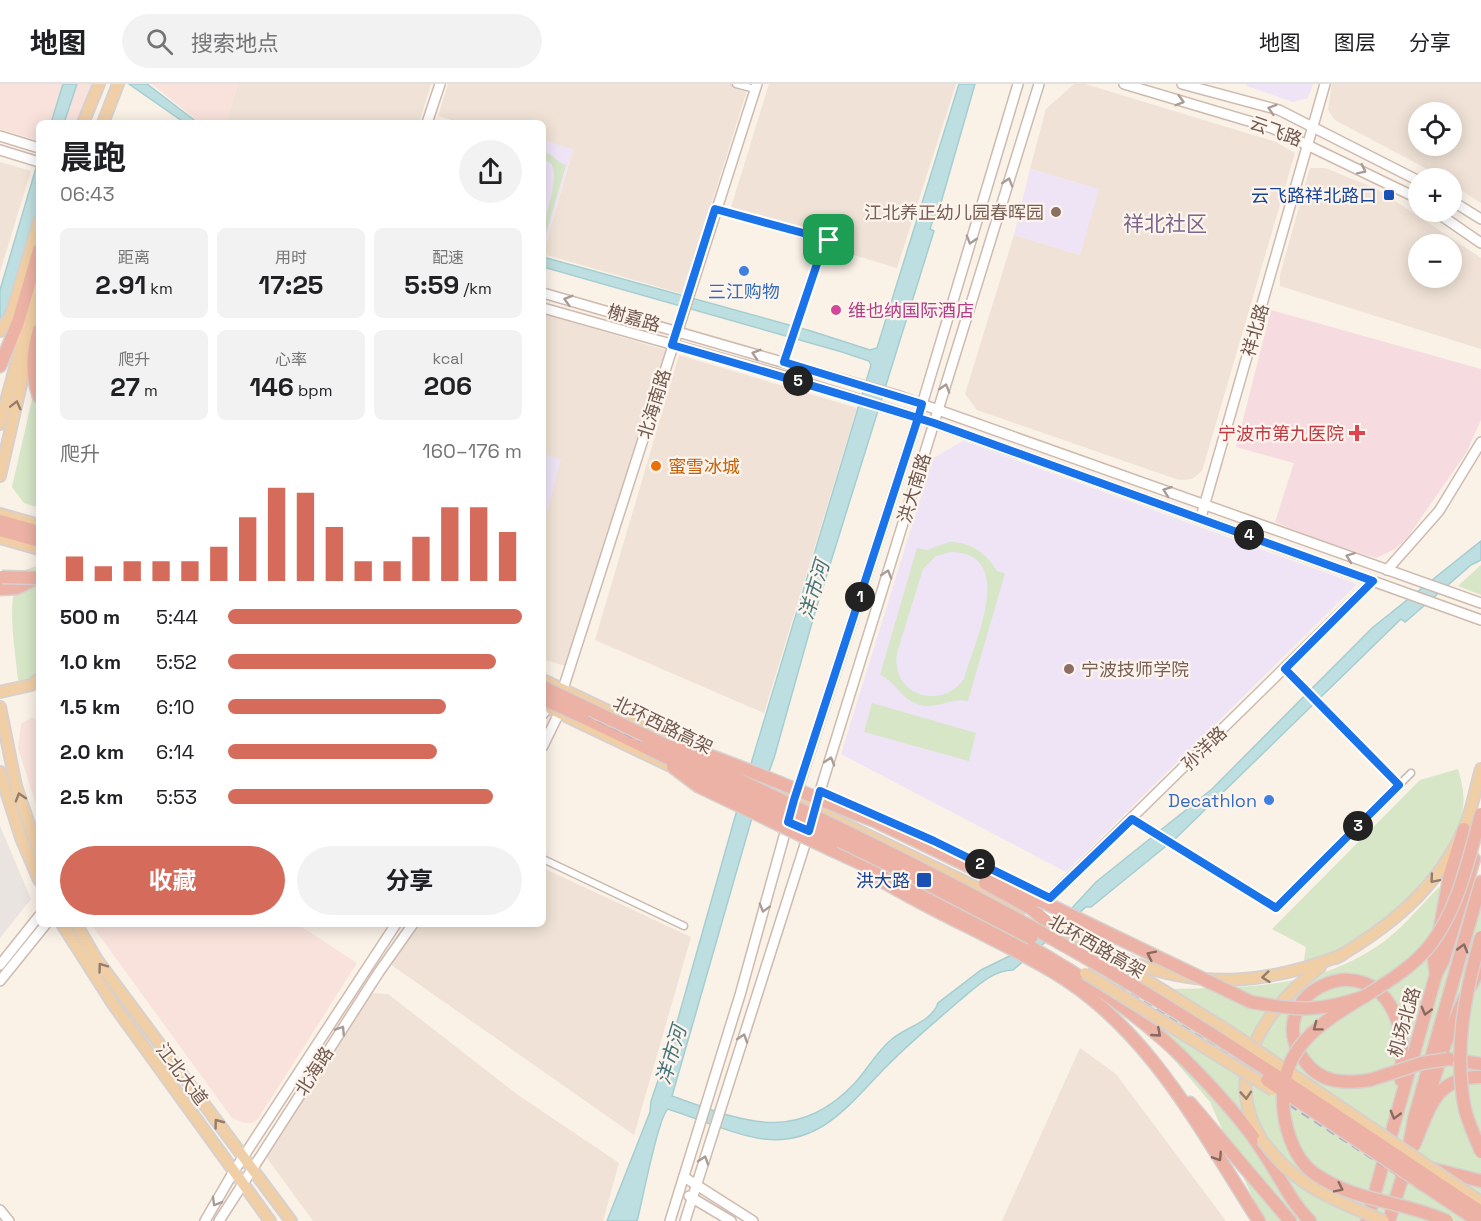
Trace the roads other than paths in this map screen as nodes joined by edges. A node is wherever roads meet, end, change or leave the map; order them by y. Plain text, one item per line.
1 (99, 84) edge
2 (440, 84) edge
3 (736, 84) edge
4 (1018, 84) edge
5 (1039, 84) edge
6 (1124, 84) edge
7 (1182, 84) edge
8 (1319, 84) edge
9 (1325, 84) edge
10 (117, 86) edge
11 (756, 87) edge
12 (84, 120) edge
13 (104, 120) edge
14 (428, 120) edge
15 (1310, 126) junction
16 (0, 136) edge
17 (1307, 143) junction
18 (36, 147) edge
19 (0, 150) edge
20 (36, 161) edge
21 (1408, 175) edge
22 (1408, 194) edge
23 (1462, 207) edge
24 (715, 209) junction
25 (1481, 219) edge
26 (1451, 222) edge
27 (36, 231) edge
28 (1481, 243) edge
29 (36, 260) edge
30 (36, 290) edge
31 (546, 293) edge
32 (546, 309) edge
33 (36, 319) edge
34 (678, 327) junction
35 (0, 331) edge
36 (36, 340) edge
37 (672, 345) junction
38 (785, 359) junction
39 (0, 366) edge
40 (36, 386) edge
41 (922, 404) junction
42 (938, 409) junction
43 (918, 418) junction
44 (934, 423) junction
45 (0, 424) edge
46 (1481, 442) edge
47 (0, 476) edge
48 (1205, 505) junction
49 (0, 514) edge
50 (1202, 518) junction
51 (0, 520) edge
52 (36, 524) edge
53 (0, 530) edge
54 (36, 530) edge
55 (0, 538) edge
56 (36, 540) edge
57 (36, 548) edge
58 (1387, 570) junction
59 (0, 576) edge
60 (36, 578) edge
61 (36, 579) edge
62 (1373, 581) junction
63 (0, 589) edge
64 (1481, 603) edge
65 (1481, 620) edge
66 (1285, 669) junction
67 (546, 681) edge
68 (36, 682) edge
69 (546, 688) edge
70 (563, 689) junction
71 (0, 692) edge
72 (546, 704) edge
73 (0, 707) edge
74 (546, 707) edge
75 (546, 707) edge
76 (559, 713) junction
77 (631, 729) junction
78 (546, 740) edge
79 (645, 747) junction
80 (1481, 769) edge
81 (0, 772) edge
82 (1411, 773) dead end
83 (1399, 785) junction
84 (816, 799) junction
85 (794, 800) junction
86 (1481, 814) edge
87 (1132, 819) junction
88 (788, 822) junction
89 (1464, 829) junction
90 (809, 831) junction
91 (1481, 835) edge
92 (36, 844) edge
93 (832, 850) junction
94 (546, 860) edge
95 (36, 873) edge
96 (1481, 882) edge
97 (1050, 898) junction
98 (36, 920) edge
99 (1046, 921) junction
100 (684, 926) dead end
101 (44, 927) edge
102 (64, 927) edge
103 (78, 927) edge
104 (394, 927) edge
105 (411, 927) edge
106 (1481, 937) edge
107 (1080, 939) junction
108 (1342, 955) junction
109 (0, 965) edge
110 (1481, 965) edge
111 (1436, 974) junction
112 (0, 981) edge
113 (1366, 996) junction
114 (1481, 1064) edge
115 (1481, 1077) edge
116 (1176, 1089) junction
117 (1401, 1093) junction
118 (1481, 1152) edge
119 (243, 1157) junction
120 (251, 1168) junction
121 (1405, 1168) junction
122 (1432, 1168) junction
123 (234, 1171) junction
124 (684, 1177) junction
125 (1481, 1181) edge
126 (242, 1182) junction
127 (697, 1184) junction
128 (680, 1190) junction
129 (692, 1198) junction
130 (1481, 1202) edge
131 (0, 1210) edge
132 (1481, 1212) edge
133 (9, 1221) edge
134 (205, 1221) edge
135 (219, 1221) edge
136 (270, 1221) edge
137 (291, 1221) edge
138 (670, 1221) edge
139 (685, 1221) edge
140 (730, 1221) edge
141 (753, 1221) edge
142 (1259, 1221) edge
143 (1290, 1221) edge
144 (1310, 1221) edge
145 (1366, 1221) edge
146 (1384, 1221) edge
147 (1389, 1221) edge
148 (1447, 1221) edge
149 (1467, 1221) edge
150 (1478, 1221) edge

1 - 12 main road
2 - 14 main road
3 - 11 street
4 -> 41 main road, 洪大南路
42 -> 5 main road, 洪大南路
6 -> 17 main road, 云飞路
15 -> 7 main road, 云飞路
8 - 15 main road, 祥北路
9 - 15 main road, 祥北路
10 - 13 main road
11 - 24 main road, 北海南路
15 - 17 main road, 祥北路
15 - 21 main road, 云飞路
16 - 18 main road
17 -> 22 main road, 云飞路
17 - 48 main road, 祥北路
19 - 20 main road
23 - 25 main road
24 - 34 main road, 北海南路
24 - 38 street
26 - 28 main road
27 - 35 main road
29 - 39 highway
30 - 45 main road
34 -> 31 main road, 榭嘉路
32 - 37 main road, 榭嘉路
47 -> 33 main road
34 - 37 main road, 北海南路
38 -> 34 main road, 榭嘉路
36 - 40 highway
37 - 43 main road, 榭嘉路
37 - 70 main road, 北海南路
38 - 41 main road, 榭嘉路
41 - 42 main road, 榭嘉路
41 - 43 main road, 洪大南路
42 - 44 main road, 洪大南路
48 -> 42 main road, 榭嘉路
43 - 44 main road, 榭嘉路
43 - 85 main road, 洪大南路
44 - 50 main road, 榭嘉路
84 -> 44 main road, 洪大南路
46 - 58 main road
48 - 50 main road, 祥北路
58 -> 48 main road, 榭嘉路
49 - 52 main road
50 - 62 main road, 榭嘉路
51 - 54 highway
53 - 56 highway
55 - 57 main road
58 - 64 main road, 榭嘉路
59 - 60 highway, bridge
61 - 63 highway
62 - 65 main road, 榭嘉路
62 - 66 main road, 孙洋路
66 - 83 street
66 - 87 main road, 孙洋路
67 - 70 main road
68 - 71 main road
69 - 77 highway, 北环西路高架, bridge
70 - 72 main road
70 - 76 main road
70 - 85 main road
92 -> 73 main road
74 - 76 main road
75 - 79 highway, 北环西路高架, bridge
76 - 78 main road
76 - 88 main road
77 - 84 highway, bridge
77 - 132 highway, 北环西路高架, bridge
79 - 93 highway, bridge
79 - 150 highway, 北环西路高架, bridge
80 - 89 main road
81 - 95 main road
82 - 83 street
83 - 87 street
84 - 85 main road
84 - 90 main road, 洪大南路
84 - 97 street
84 - 99 main road
84 - 99 highway, bridge
113 -> 84 highway, bridge
85 - 88 main road, 洪大南路
86 - 113 highway, bridge
87 - 97 main road, 孙洋路
88 - 90 main road
88 -> 124 main road, 洪大南路
89 -> 108 main road
89 - 111 highway
127 -> 90 main road, 洪大南路
90 - 149 main road, bridge
91 - 111 highway, 机场北路
93 - 116 highway
93 -> 144 highway
94 - 100 street
121 -> 96 highway, 机场北路
97 - 99 main road
98 - 109 main road
99 - 107 main road
101 - 112 main road
102 - 123 main road, 江北大道
119 -> 103 main road, 江北大道
104 - 119 main road, 北海路
120 -> 105 main road, 北海路
106 - 118 highway, bridge
108 -> 107 main road
107 - 122 main road, bridge
108 -> 146 main road, bridge
110 - 121 highway
111 -> 117 highway, 机场北路
113 -> 148 highway, bridge
114 - 117 highway, bridge
115 - 121 highway
116 -> 142 highway
116 - 143 highway
117 -> 145 highway, 机场北路
119 - 120 main road, 江北大道
119 - 123 main road, 北海路
120 - 126 main road, 北海路
120 - 137 main road, 江北大道
121 - 147 highway, 机场北路
122 - 125 highway
122 - 130 main road, bridge
123 - 126 main road, 江北大道
123 -> 134 main road, 北海路
124 - 127 main road
124 - 128 main road
126 - 135 main road, 北海路
126 - 136 main road, 江北大道
127 - 129 main road
127 - 141 main road
128 - 129 main road
128 - 138 main road
129 - 139 main road
129 - 140 main road
131 - 133 main road

